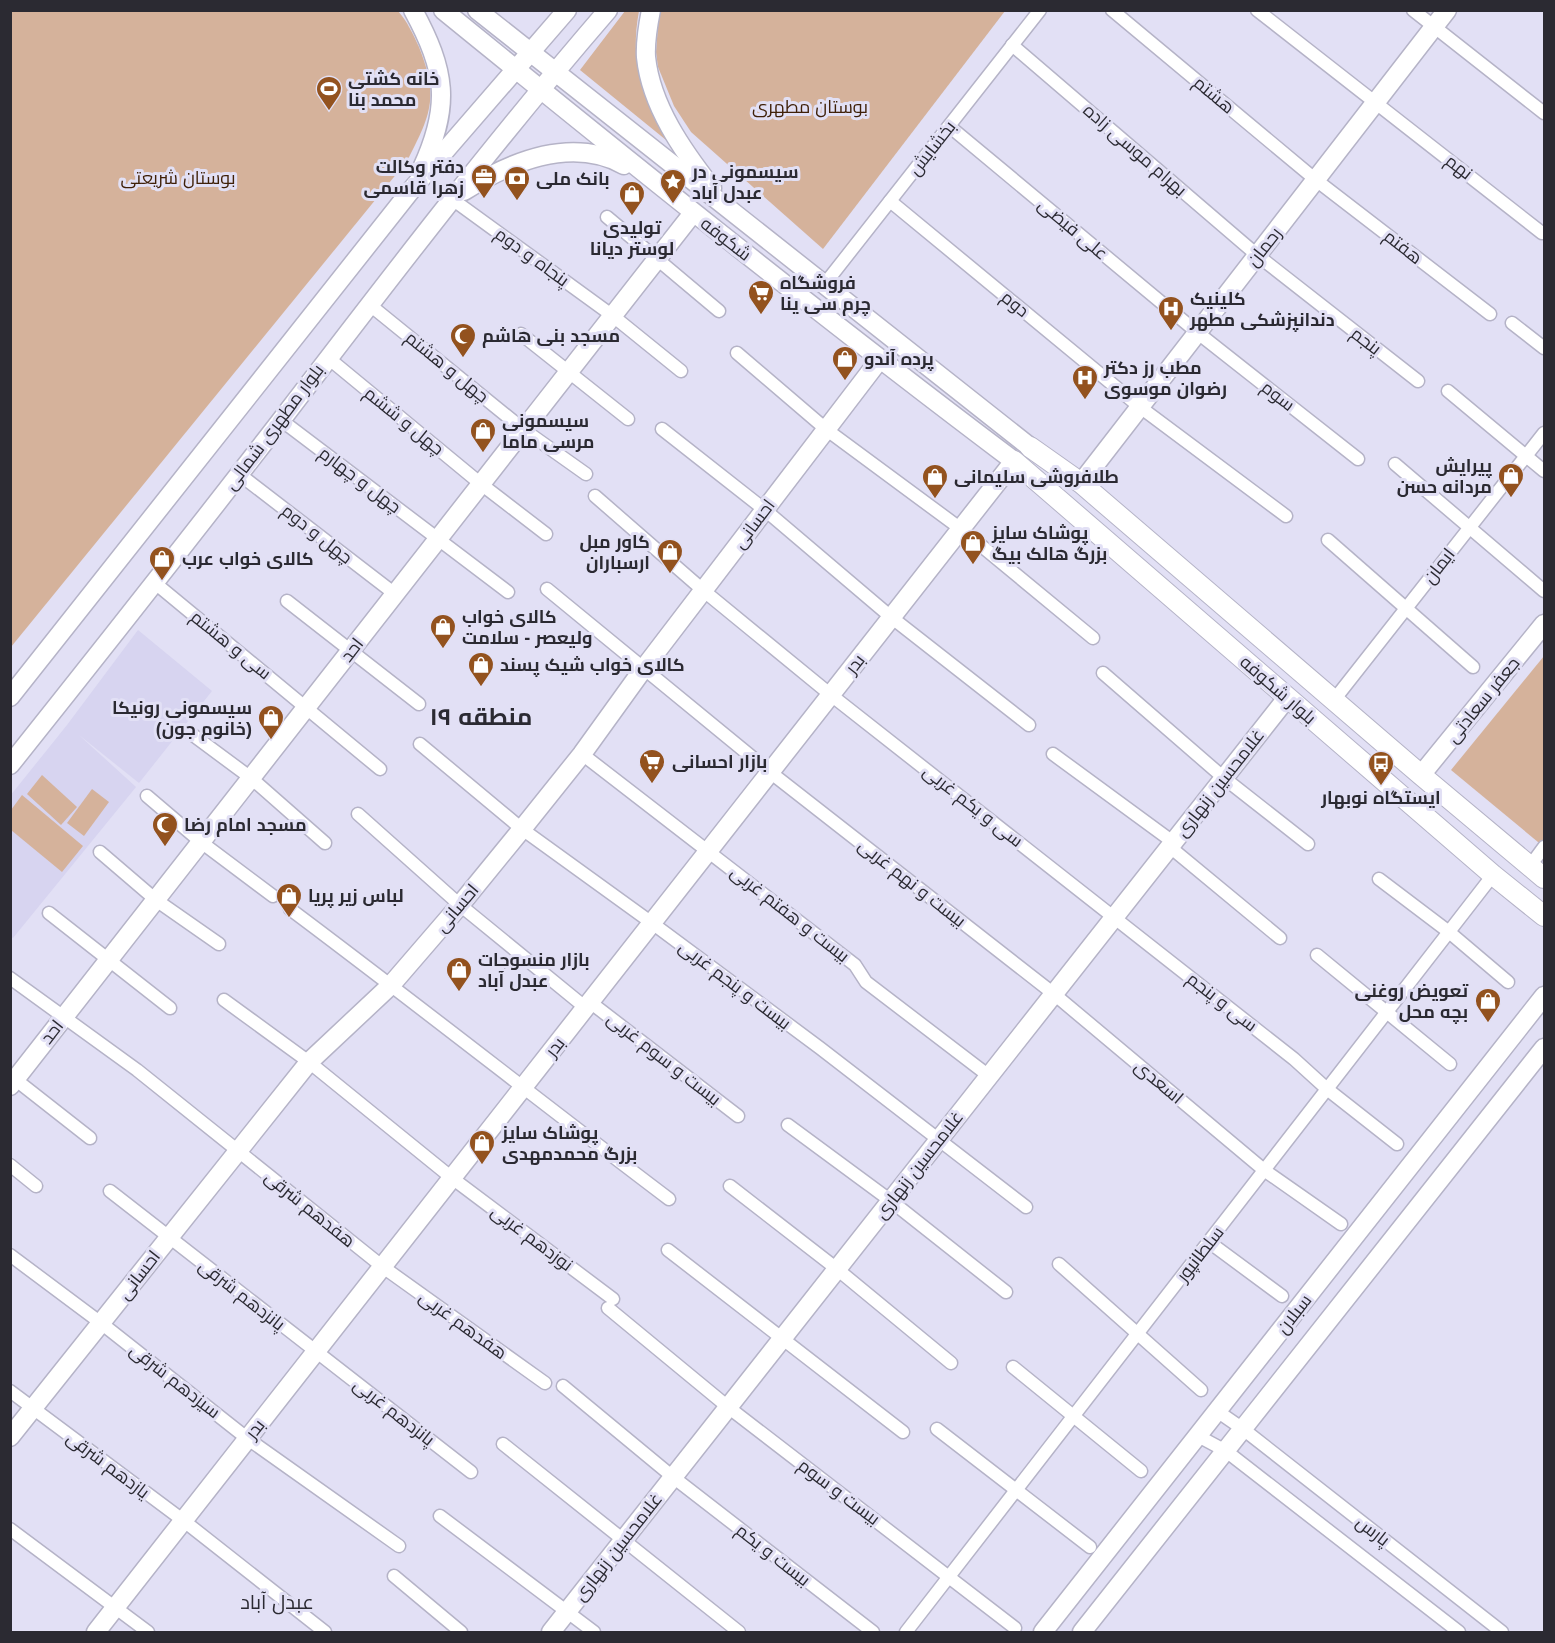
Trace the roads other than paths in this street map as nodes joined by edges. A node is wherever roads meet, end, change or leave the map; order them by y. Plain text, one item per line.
1 (413, 10) edge
2 (443, 10) edge
3 (477, 10) edge
4 (567, 10) edge
5 (608, 10) edge
6 (651, 10) edge
7 (1040, 10) edge
8 (1112, 10) edge
9 (1257, 10) edge
10 (1413, 10) edge
11 (1447, 10) edge
12 (1434, 27) junction
13 (1012, 45) junction
14 (530, 53) junction
15 (516, 69) junction
16 (554, 73) junction
17 (541, 91) junction
18 (1377, 102) junction
19 (1545, 113) edge
20 (949, 126) junction
21 (1316, 180) junction
22 (659, 186) junction
23 (412, 189) junction
24 (452, 199) junction
25 (890, 201) junction
26 (727, 209) junction
27 (693, 213) junction
28 (607, 217) dead end
29 (1542, 233) dead end
30 (1257, 255) junction
31 (657, 260) junction
32 (824, 285) junction
33 (370, 305) junction
34 (719, 311) dead end
35 (1490, 314) dead end
36 (613, 316) junction
37 (1512, 323) dead end
38 (1198, 333) junction
39 (521, 334) dead end
40 (1545, 348) edge
41 (737, 354) dead end
42 (327, 357) junction
43 (880, 359) junction
44 (569, 371) junction
45 (681, 371) dead end
46 (1418, 381) dead end
47 (1448, 391) dead end
48 (1140, 407) junction
49 (628, 419) dead end
50 (281, 420) junction
51 (524, 429) junction
52 (662, 429) dead end
53 (827, 430) junction
54 (1545, 433) edge
55 (1030, 447) joint
56 (1526, 456) junction
57 (1358, 459) dead end
58 (1014, 461) junction
59 (1395, 464) dead end
60 (1545, 471) edge
61 (239, 474) junction
62 (586, 474) dead end
63 (1081, 483) junction
64 (481, 484) junction
65 (595, 496) dead end
66 (765, 510) junction
67 (1286, 516) dead end
68 (961, 528) junction
69 (1469, 529) junction
70 (546, 534) dead end
71 (438, 540) junction
72 (1328, 540) dead end
73 (155, 583) junction
74 (547, 589) dead end
75 (704, 591) junction
76 (1545, 591) edge
77 (508, 592) dead end
78 (395, 594) junction
79 (287, 601) dead end
80 (1406, 609) junction
81 (891, 617) junction
82 (1545, 624) edge
83 (1093, 638) dead end
84 (351, 651) junction
85 (1473, 667) dead end
86 (644, 668) junction
87 (1103, 674) dead end
88 (831, 695) junction
89 (10, 697) edge
90 (1287, 698) junction
91 (1334, 700) junction
92 (419, 704) dead end
93 (306, 708) junction
94 (1029, 725) dead end
95 (189, 732) dead end
96 (420, 744) dead end
97 (582, 754) junction
98 (1053, 754) dead end
99 (10, 765) edge
100 (380, 769) dead end
101 (770, 772) junction
102 (1421, 775) junction
103 (251, 778) junction
104 (1224, 778) junction
105 (147, 796) dead end
106 (358, 814) dead end
107 (522, 829) junction
108 (201, 842) junction
109 (325, 843) dead end
110 (1308, 844) dead end
111 (1171, 845) junction
112 (1545, 847) edge
113 (709, 851) junction
114 (100, 852) dead end
115 (1537, 872) edge
116 (1493, 875) junction
117 (1379, 879) dead end
118 (273, 896) dead end
119 (156, 900) junction
120 (460, 906) junction
121 (290, 909) dead end
122 (49, 914) dead end
123 (1545, 916) edge
124 (1114, 917) junction
125 (652, 923) junction
126 (1449, 932) junction
127 (1280, 938) dead end
128 (219, 944) dead end
129 (1317, 955) dead end
130 (108, 961) junction
131 (10, 978) edge
132 (1508, 982) dead end
133 (391, 985) junction
134 (1054, 994) junction
135 (1545, 996) edge
136 (225, 1000) dead end
137 (588, 1005) junction
138 (170, 1008) dead end
139 (1386, 1013) junction
140 (64, 1017) junction
141 (1545, 1048) edge
142 (309, 1062) junction
143 (1450, 1065) dead end
144 (989, 1076) junction
145 (12, 1080) edge
146 (522, 1089) junction
147 (1327, 1089) junction
148 (738, 1116) dead end
149 (788, 1125) dead end
150 (90, 1138) dead end
151 (939, 1139) junction
152 (1397, 1144) dead end
153 (237, 1151) junction
154 (10, 1165) edge
155 (1264, 1170) junction
156 (452, 1178) junction
157 (36, 1186) dead end
158 (730, 1186) dead end
159 (110, 1191) dead end
160 (669, 1199) dead end
161 (891, 1201) junction
162 (1026, 1207) dead end
163 (1341, 1224) dead end
164 (168, 1238) junction
165 (1209, 1242) junction
166 (668, 1250) dead end
167 (10, 1255) edge
168 (1059, 1264) dead end
169 (383, 1267) junction
170 (837, 1269) junction
171 (1006, 1292) dead end
172 (1282, 1296) dead end
173 (101, 1323) junction
174 (1138, 1333) junction
175 (782, 1339) junction
176 (316, 1352) junction
177 (951, 1363) dead end
178 (1013, 1367) dead end
179 (545, 1383) dead end
180 (563, 1386) dead end
181 (1201, 1390) dead end
182 (10, 1391) edge
183 (728, 1407) junction
184 (33, 1409) junction
185 (1217, 1411) junction
186 (1074, 1416) junction
187 (937, 1429) dead end
188 (1243, 1429) junction
189 (903, 1432) dead end
190 (1198, 1436) junction
191 (10, 1437) edge
192 (248, 1439) junction
193 (503, 1444) dead end
194 (1226, 1451) junction
195 (1142, 1471) dead end
196 (471, 1472) dead end
197 (673, 1477) junction
198 (1016, 1491) junction
199 (440, 1516) dead end
200 (184, 1521) junction
201 (10, 1529) edge
202 (623, 1541) junction
203 (399, 1546) dead end
204 (1090, 1547) dead end
205 (394, 1576) dead end
206 (950, 1576) junction
207 (115, 1608) junction
208 (567, 1612) junction
209 (1015, 1628) dead end
210 (96, 1632) edge
211 (148, 1632) edge
212 (325, 1632) edge
213 (461, 1632) edge
214 (551, 1632) edge
215 (594, 1632) edge
216 (739, 1632) edge
217 (873, 1632) edge
218 (906, 1632) edge
219 (1043, 1632) edge
220 (1082, 1632) edge
221 (1459, 1632) edge
222 (1501, 1632) edge

1 - 23 street
2 - 15 street, شکوفه
3 - 14 street, شکوفه
4 - 14 street
5 - 16 street, بلوار مطهری شمالی
6 - 26 street
7 - 13 street, بخشایش
8 - 21 street, هشتم
9 - 18 street, نهم
10 - 12 street
11 - 12 street, رحمان
12 - 18 street, رحمان
12 - 19 street
13 - 20 street, بخشایش
13 - 30 street, بهرام موسی زاده
14 - 15 street
14 - 16 street, شکوفه
15 - 17 street, شکوفه
15 - 23 street
16 - 17 street, بلوار مطهری شمالی
16 - 26 street, شکوفه
17 - 22 street, شکوفه
17 - 24 street, بلوار مطهری شمالی
18 - 21 street, رحمان
18 - 29 street, نهم
20 - 25 street, بخشایش
20 - 38 street, علی فیضی
21 - 30 street, رحمان
21 - 35 street, هفتم
22 - 24 street
22 - 27 street, شکوفه
23 - 89 street
24 - 33 street, بلوار مطهری شمالی
24 - 36 street, پنجاه و دوم
25 - 32 street, بخشایش
25 - 48 street, دوم
26 - 32 street, شکوفه
27 - 31 street, احد
27 - 43 street, شکوفه
28 - 31 street
30 - 38 street, رحمان
30 - 46 street, پنجم
31 - 34 street
31 - 36 street, احد
32 - 55 street, شکوفه
33 - 42 street, بلوار مطهری شمالی
33 - 51 street, چهل و هشتم
36 - 44 street, احد
36 - 45 street, پنجاه و دوم
37 - 40 street
38 - 48 street, رحمان
38 - 57 street, سوم
39 - 44 street
41 - 53 street
42 - 50 street, بلوار مطهری شمالی
42 - 64 street, چهل و ششم
43 - 53 street, احسانی
43 - 58 street, شکوفه
44 - 49 street
44 - 51 street, احد
47 - 56 street
48 - 63 street, رحمان
48 - 67 street, دوم
50 - 61 street, بلوار مطهری شمالی
50 - 71 street, چهل و چهارم
51 - 62 street, چهل و هشتم
51 - 64 street, احد
52 - 66 street
53 - 66 street, احسانی
53 - 68 street
54 - 56 street, ایمان
55 - 63 main road, بلوار شکوفه
56 - 60 street
56 - 69 street, ایمان
58 - 68 street, بدر
58 - 90 main road, بلوار شکوفه
59 - 69 street
61 - 73 street, بلوار مطهری شمالی
61 - 78 street, چهل و دوم
63 - 91 main road, بلوار شکوفه
64 - 70 street, چهل و ششم
64 - 71 street, احد
65 - 75 street, سی و یکم غربی
66 - 75 street, احسانی
66 - 81 street
68 - 81 street, بدر
68 - 83 street
69 - 76 street
69 - 80 street, ایمان
71 - 77 street, چهل و چهارم
71 - 78 street, احد
72 - 80 street
73 - 93 street, سی و هشتم
73 - 99 street, بلوار مطهری شمالی
74 - 86 street, بیست و نهم غربی
75 - 86 street, احسانی
75 - 88 street, سی و یکم غربی
78 - 84 street, احد
79 - 84 street
80 - 85 street
80 - 91 street, ایمان
81 - 88 street, بدر
81 - 94 street
82 - 102 street, جعفر سعادتی
84 - 92 street
84 - 93 street, احد
86 - 97 street, احسانی
86 - 101 street, بیست و نهم غربی
87 - 104 street
88 - 101 street, بدر
88 - 124 street, سی و یکم غربی
90 - 104 street, غلامحسین زنهاری
90 - 116 main road, بلوار شکوفه
91 - 102 main road, بلوار شکوفه
93 - 100 street, سی و هشتم
93 - 103 street, احد
95 - 103 street
96 - 107 street, بیست و پنجم غربی
97 - 107 street, احسانی
97 - 113 street, بیست و هفتم غربی
98 - 111 street
101 - 113 street, بدر
101 - 134 street, بیست و نهم غربی
102 - 115 main road, بلوار شکوفه
103 - 108 street, احد
103 - 109 street
104 - 110 street
104 - 111 street, غلامحسین زنهاری
105 - 108 street
106 - 120 street, بیست و سوم غربی
107 - 120 street, احسانی
107 - 125 street, بیست و پنجم غربی
108 - 118 street
108 - 119 street, احد
111 - 124 street, غلامحسین زنهاری
111 - 127 street
112 - 115 street
113 - 125 street, بدر
113 - 144 street, بیست و هفتم غربی
114 - 119 street
116 - 123 main road, بلوار شکوفه
116 - 126 street, سلطانپور
117 - 126 street
119 - 128 street
119 - 130 street, احد
120 - 133 street, احسانی
120 - 137 street, بیست و سوم غربی
121 - 133 street
122 - 130 street
124 - 134 street, غلامحسین زنهاری
124 - 147 street, سی و پنجم
125 - 137 street, بدر
125 - 151 street, بیست و پنجم غربی
126 - 132 street
126 - 139 street, سلطانپور
129 - 139 street
130 - 138 street
130 - 140 street, احد
131 - 140 street, هفدهم شرقی
133 - 142 street, احسانی
133 - 146 street
134 - 144 street, غلامحسین زنهاری
134 - 155 street, اسعدی
135 - 185 street, سبلان
136 - 142 street, نوزدهم غربی
137 - 146 street, بدر
137 - 148 street, بیست و سوم غربی
139 - 143 street
139 - 147 street, سلطانپور
140 - 145 street, احد
140 - 153 street, هفدهم شرقی
141 - 188 street, سبلان
142 - 153 street, احسانی
142 - 156 street, نوزدهم غربی
144 - 151 street, غلامحسین زنهاری
145 - 150 street
146 - 156 street, بدر
146 - 160 street
147 - 152 street, سی و پنجم
147 - 155 street, سلطانپور
149 - 161 street
151 - 161 street, غلامحسین زنهاری
151 - 162 street, بیست و پنجم غربی
153 - 164 street, احسانی
153 - 169 street, هفدهم شرقی
154 - 157 street
155 - 163 street, اسعدی
155 - 165 street, سلطانپور
156 - 169 street, بدر
156 - 183 street, نوزدهم غربی
158 - 170 street
159 - 164 street, پانزدهم شرقی
161 - 170 street, غلامحسین زنهاری
161 - 171 street
164 - 173 street, احسانی
164 - 176 street, پانزدهم شرقی
165 - 172 street
165 - 174 street, سلطانپور
166 - 175 street
167 - 173 street, سیزدهم شرقی
168 - 174 street
169 - 176 street, بدر
169 - 179 street, هفدهم غربی
170 - 175 street, غلامحسین زنهاری
170 - 177 street
173 - 184 street, احسانی
173 - 192 street, سیزدهم شرقی
174 - 181 street
174 - 186 street, سلطانپور
175 - 183 street, غلامحسین زنهاری
175 - 189 street
176 - 192 street, بدر
176 - 196 street, پانزدهم غربی
178 - 186 street
180 - 197 street, بیست و یکم
182 - 184 street, یازدهم شرقی
183 - 197 street, غلامحسین زنهاری
183 - 206 street, بیست و سوم
184 - 191 street, احسانی
184 - 200 street, یازدهم شرقی
185 - 188 street, پارس
185 - 190 street, سبلان
186 - 195 street
186 - 198 street, سلطانپور
187 - 198 street
188 - 194 street, سبلان
188 - 222 street, پارس
190 - 194 street, پارس
190 - 219 street, سبلان
192 - 200 street, بدر
192 - 203 street, سیزدهم شرقی
193 - 202 street
194 - 220 street, سبلان
194 - 221 street, پارس
197 - 202 street, غلامحسین زنهاری
197 - 217 street, بیست و یکم
198 - 204 street
198 - 206 street, سلطانپور
199 - 208 street
200 - 207 street, بدر
200 - 212 street, یازدهم شرقی
201 - 207 street
202 - 208 street, غلامحسین زنهاری
202 - 216 street
205 - 213 street
206 - 209 street
206 - 218 street, سلطانپور
207 - 210 street, بدر
207 - 211 street
208 - 214 street, غلامحسین زنهاری
208 - 215 street

